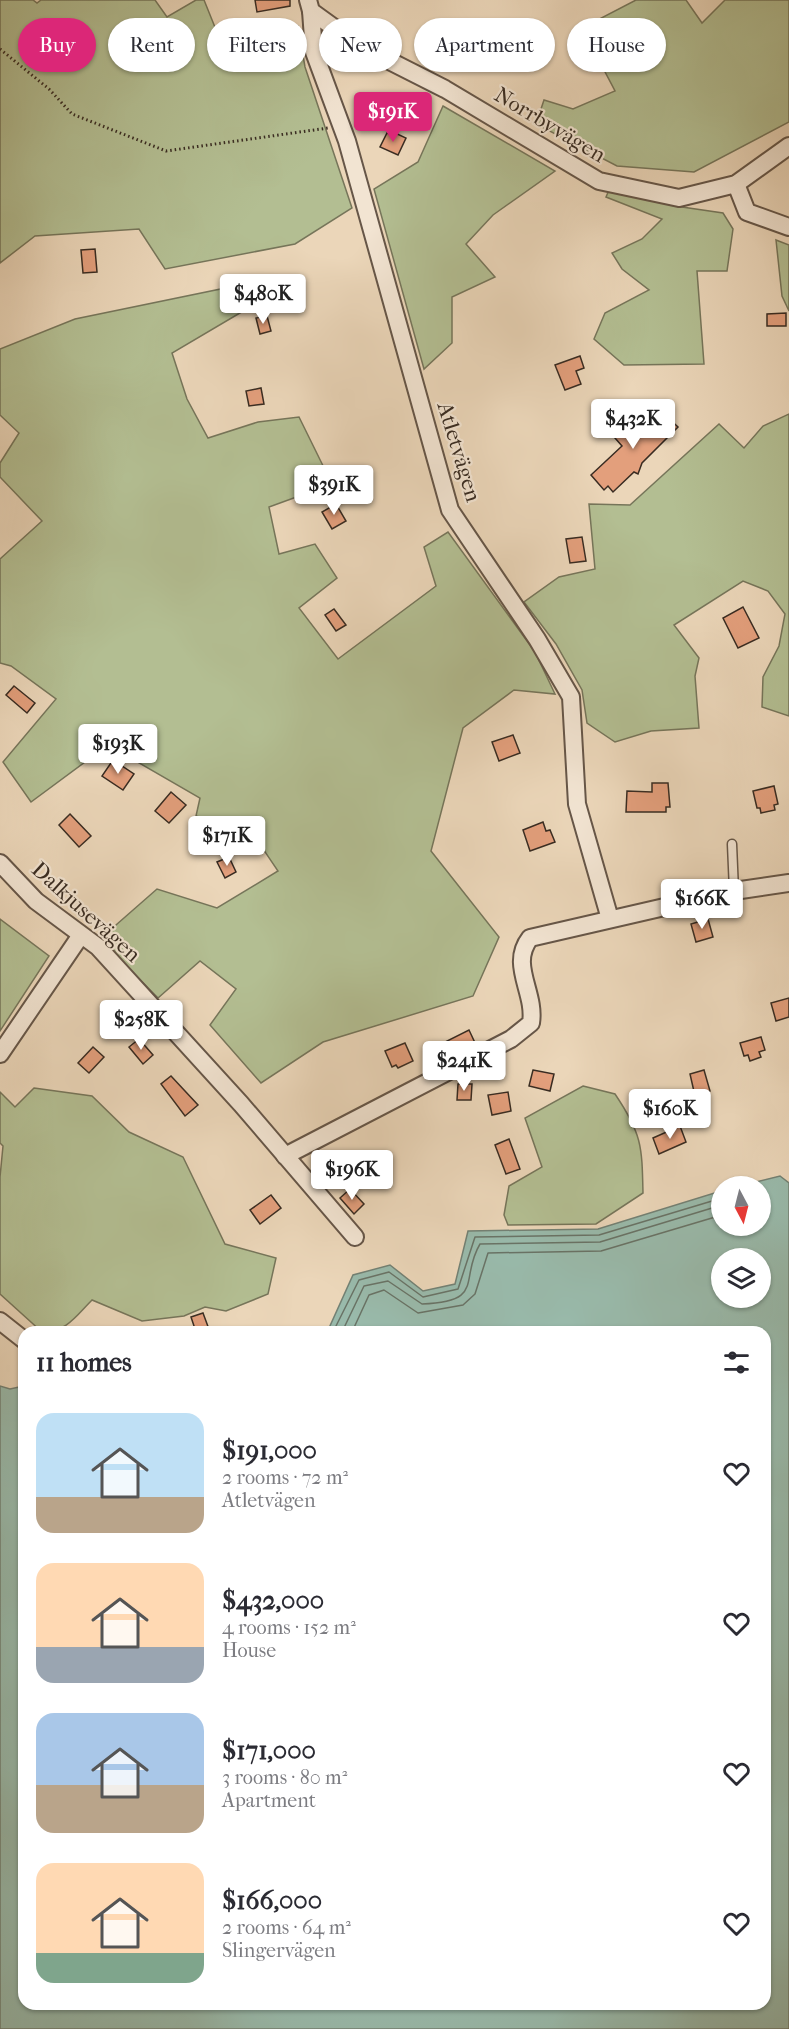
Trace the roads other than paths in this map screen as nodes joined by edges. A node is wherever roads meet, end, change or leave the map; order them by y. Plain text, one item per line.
1 (310, 6) edge
2 (789, 146) edge
3 (736, 184) junction
4 (788, 224) edge
5 (732, 844) dead end
6 (0, 863) edge
7 (789, 883) edge
8 (734, 891) junction
9 (610, 918) junction
10 (81, 935) junction
11 (0, 1054) edge
12 (285, 1156) junction
13 (356, 1237) dead end
14 (0, 1321) edge
15 (18, 1335) edge

1 - 3 street, Norrbyvägen
1 - 9 street, Atletvägen
2 - 3 street, Norrbyvägen
3 - 4 street
5 - 8 lane
6 - 10 street, Dalkjusevägen
7 - 8 street
8 - 9 street
9 - 12 street
10 - 11 street
10 - 12 street, Dalkjusevägen
12 - 13 street, Dalkjusevägen
14 - 15 street

